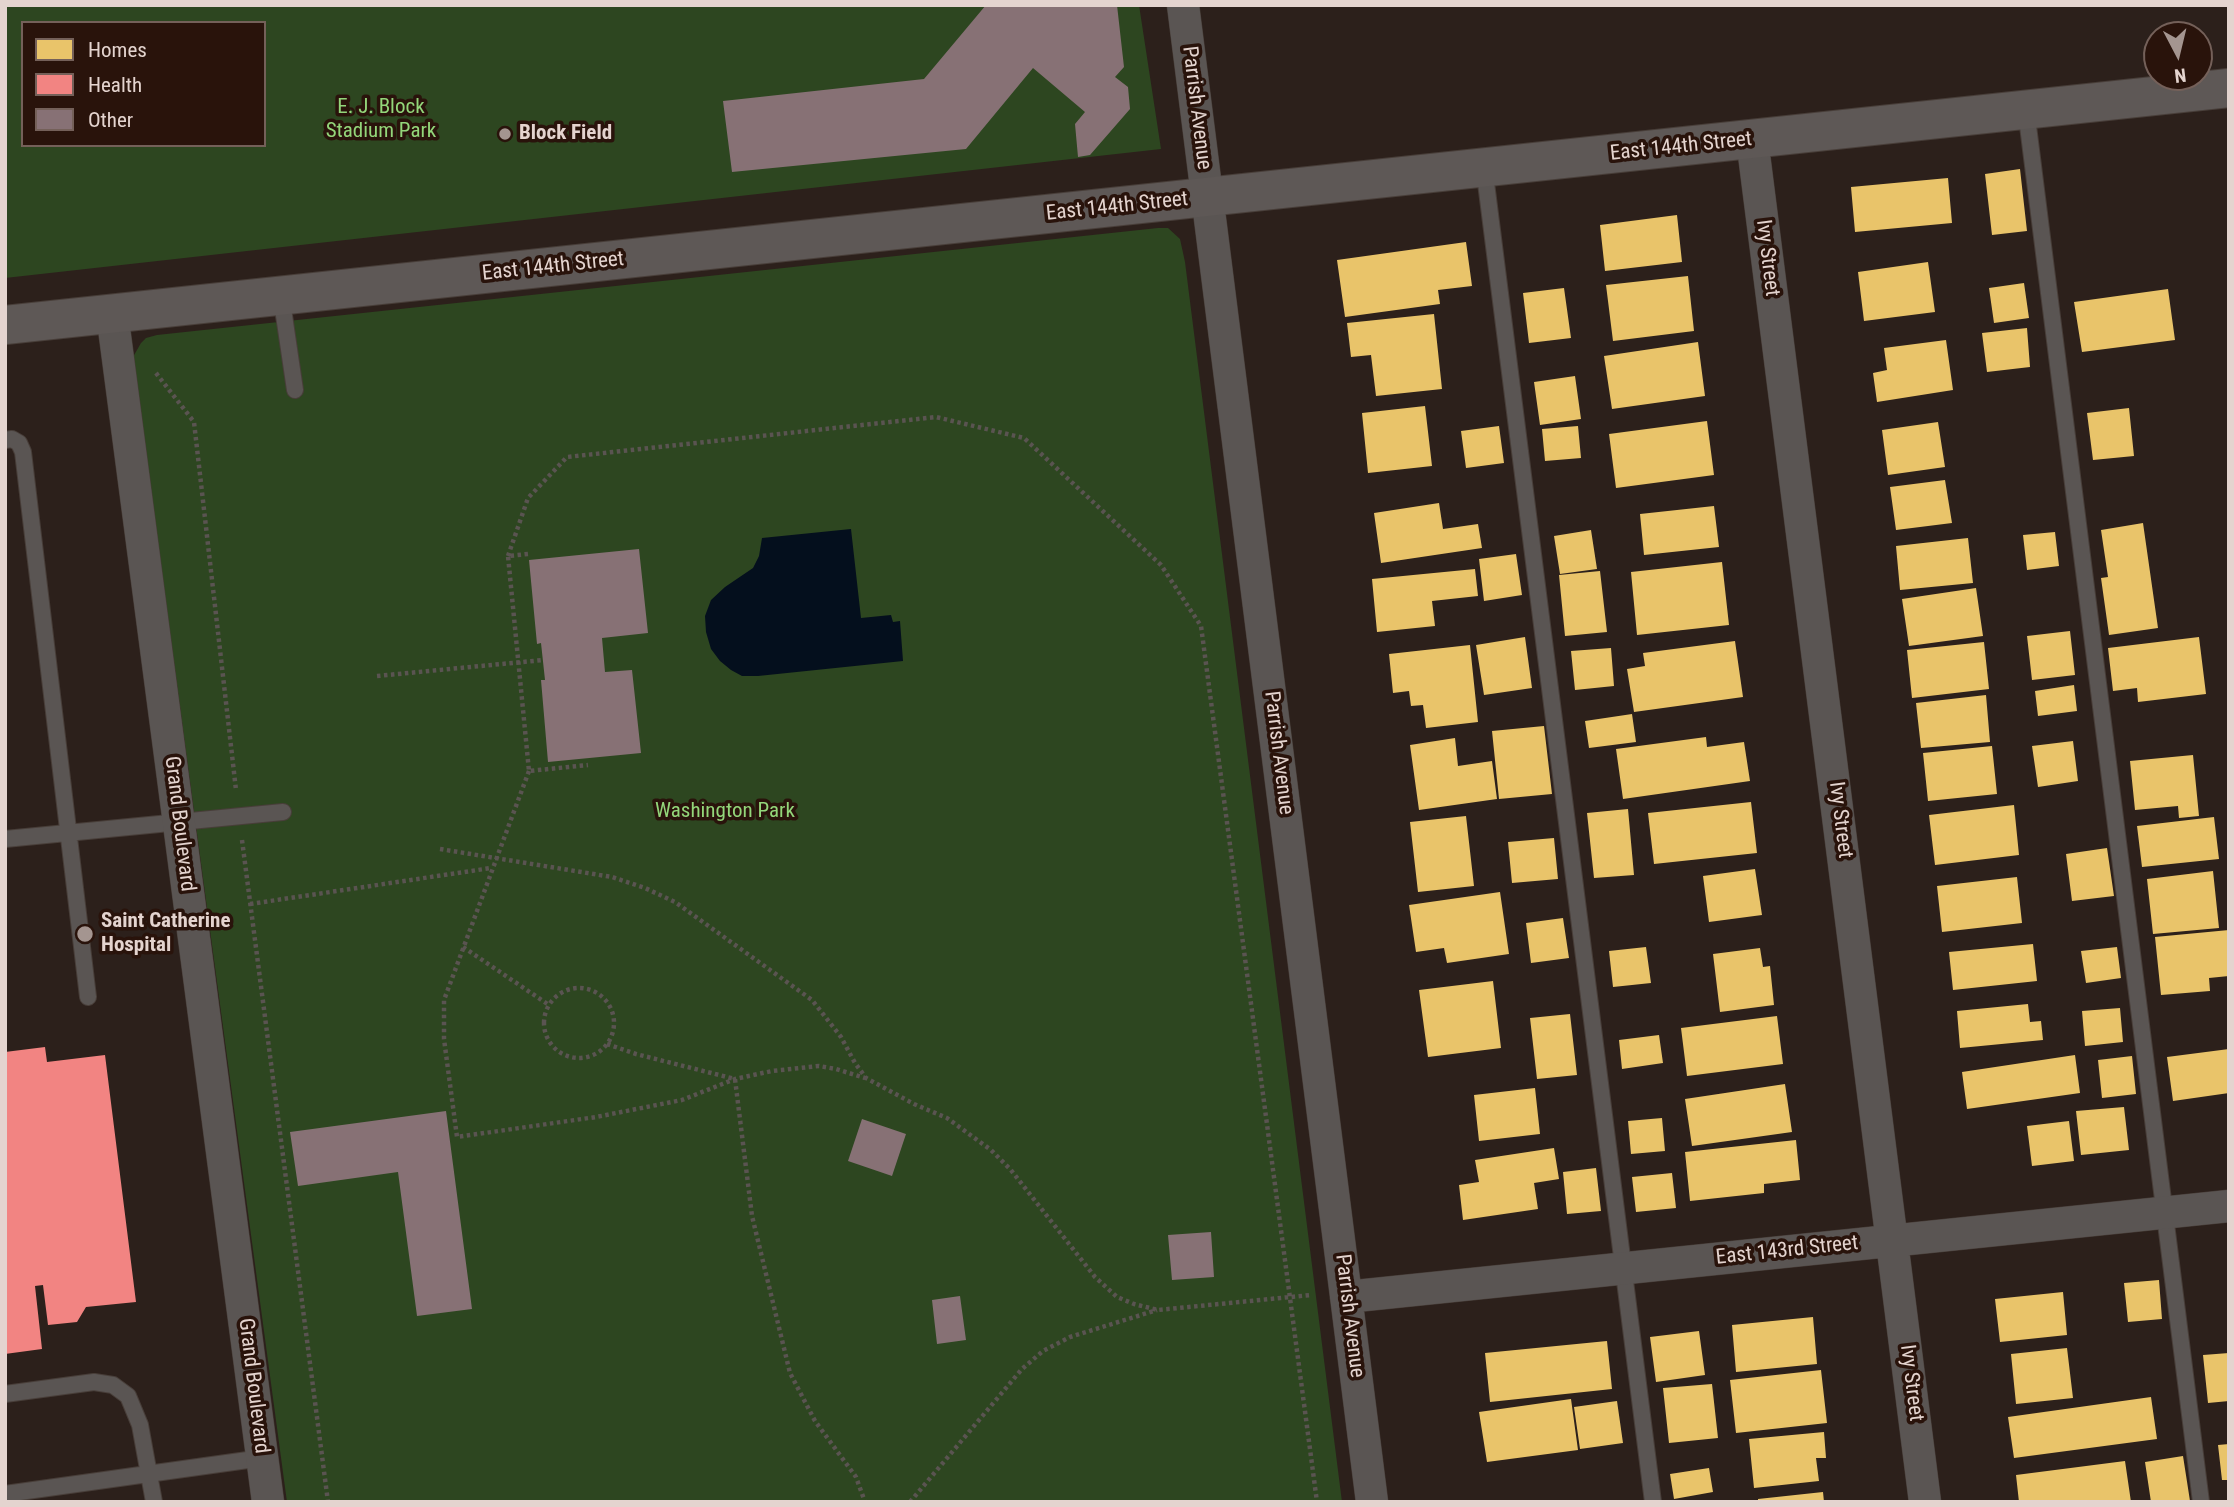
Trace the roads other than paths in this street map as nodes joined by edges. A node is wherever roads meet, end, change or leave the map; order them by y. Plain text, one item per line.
1 (1183, 5) edge
2 (2229, 88) edge
3 (2026, 110) junction
4 (1752, 139) junction
5 (1484, 167) junction
6 (1208, 197) junction
7 (281, 295) junction
8 (112, 313) junction
9 (5, 325) edge
10 (295, 390) dead end
11 (5, 440) edge
12 (282, 811) dead end
13 (179, 821) junction
14 (68, 831) junction
15 (5, 839) edge
16 (88, 997) dead end
17 (2229, 1206) edge
18 (2164, 1213) junction
19 (1893, 1240) junction
20 (1624, 1268) junction
21 (1346, 1297) junction
22 (5, 1394) edge
23 (262, 1458) junction
24 (150, 1473) junction
25 (5, 1494) edge
26 (58, 1494) edge
27 (154, 1502) edge
28 (268, 1502) edge
29 (1372, 1502) edge
30 (1653, 1502) edge
31 (1926, 1502) edge
32 (2201, 1502) edge

1 - 6 street, Parrish Avenue
2 - 3 street, East 144th Street
3 - 4 street, East 144th Street
3 - 18 lane
4 - 5 street, East 144th Street
4 - 19 street, Ivy Street
5 - 6 street, East 144th Street
5 - 20 lane
6 - 7 street, East 144th Street
6 - 21 street, Parrish Avenue
7 - 8 street, East 144th Street
7 - 10 lane
8 - 9 street, East 144th Street
8 - 13 street, Grand Boulevard
11 - 14 lane
12 - 13 lane
13 - 14 lane
13 - 23 street, Grand Boulevard
14 - 15 lane
14 - 16 lane
17 - 18 street, East 143rd Street
18 - 19 street, East 143rd Street
18 - 32 lane
19 - 20 street, East 143rd Street
19 - 31 street, Ivy Street
20 - 21 street, East 143rd Street
20 - 30 lane
21 - 29 street, Parrish Avenue
22 - 24 lane
23 - 24 lane
23 - 28 street, Grand Boulevard
24 - 26 lane
24 - 27 lane
25 - 26 lane

